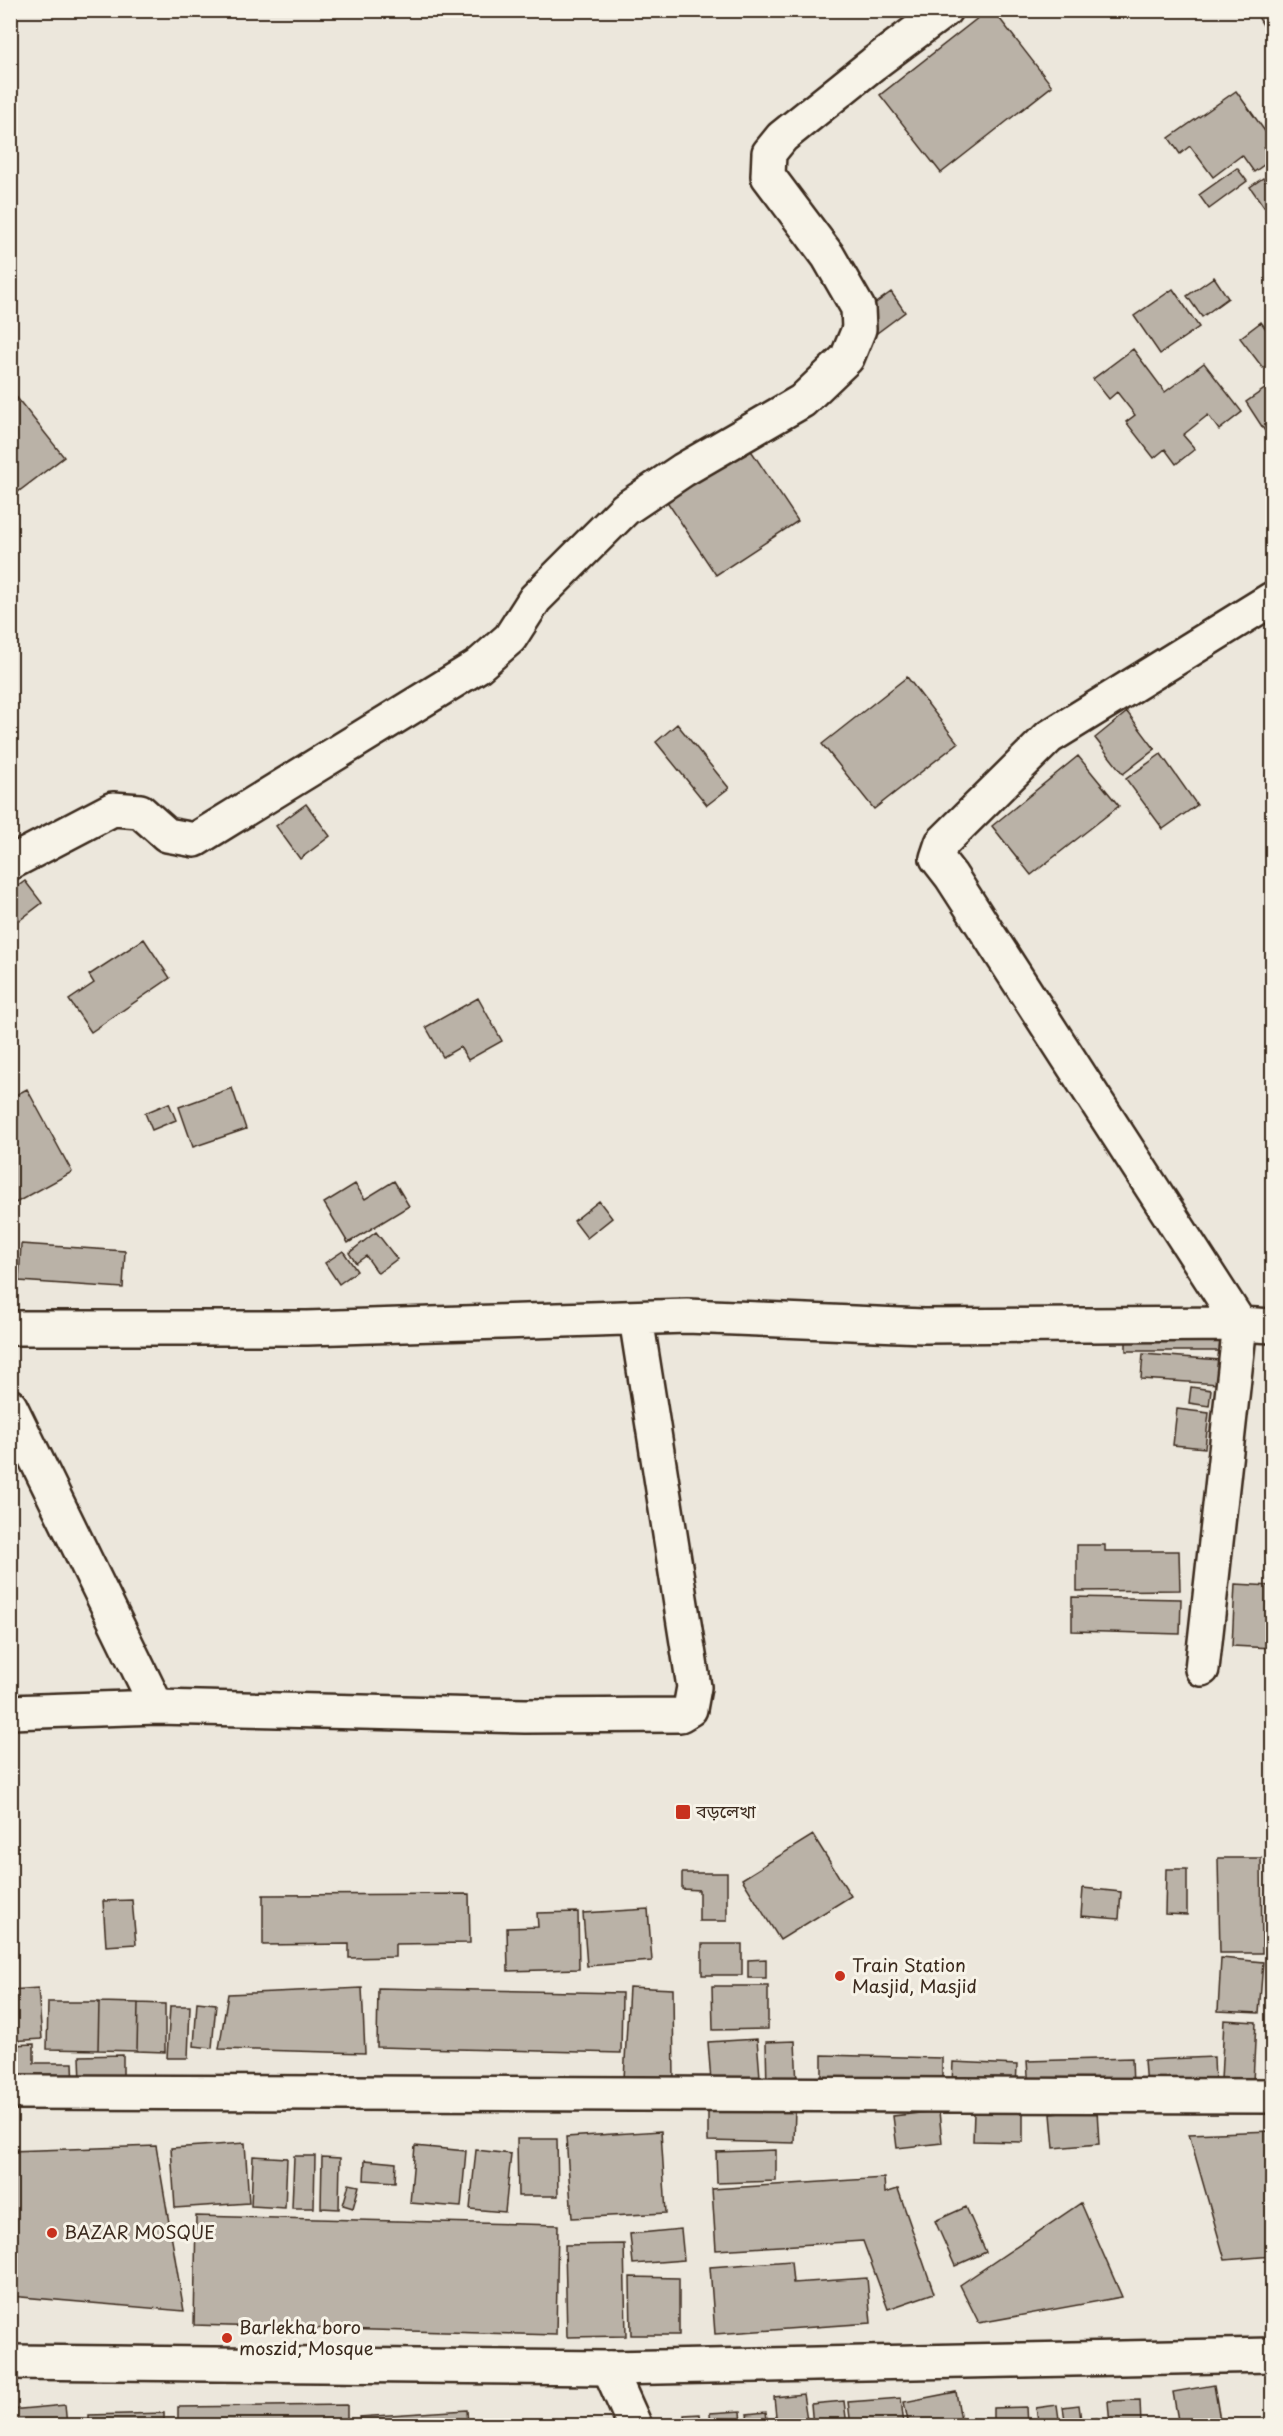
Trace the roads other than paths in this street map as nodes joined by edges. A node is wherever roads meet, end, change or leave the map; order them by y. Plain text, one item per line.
1 (945, 10) edge
2 (1272, 599) edge
3 (10, 863) edge
4 (636, 1318) junction
5 (1240, 1324) junction
6 (1272, 1326) edge
7 (10, 1328) edge
8 (10, 1406) edge
9 (1202, 1669) dead end
10 (156, 1707) junction
11 (10, 1712) edge
12 (10, 2092) edge
13 (1272, 2096) edge
14 (1272, 2355) edge
15 (10, 2362) edge
16 (609, 2368) junction
17 (635, 2426) edge

1 - 3 street
2 - 5 street
4 - 5 street
4 - 7 street
4 - 10 street
5 - 6 street
5 - 9 street
8 - 10 street
10 - 11 street
12 - 13 street
14 - 16 street
15 - 16 street
16 - 17 street

